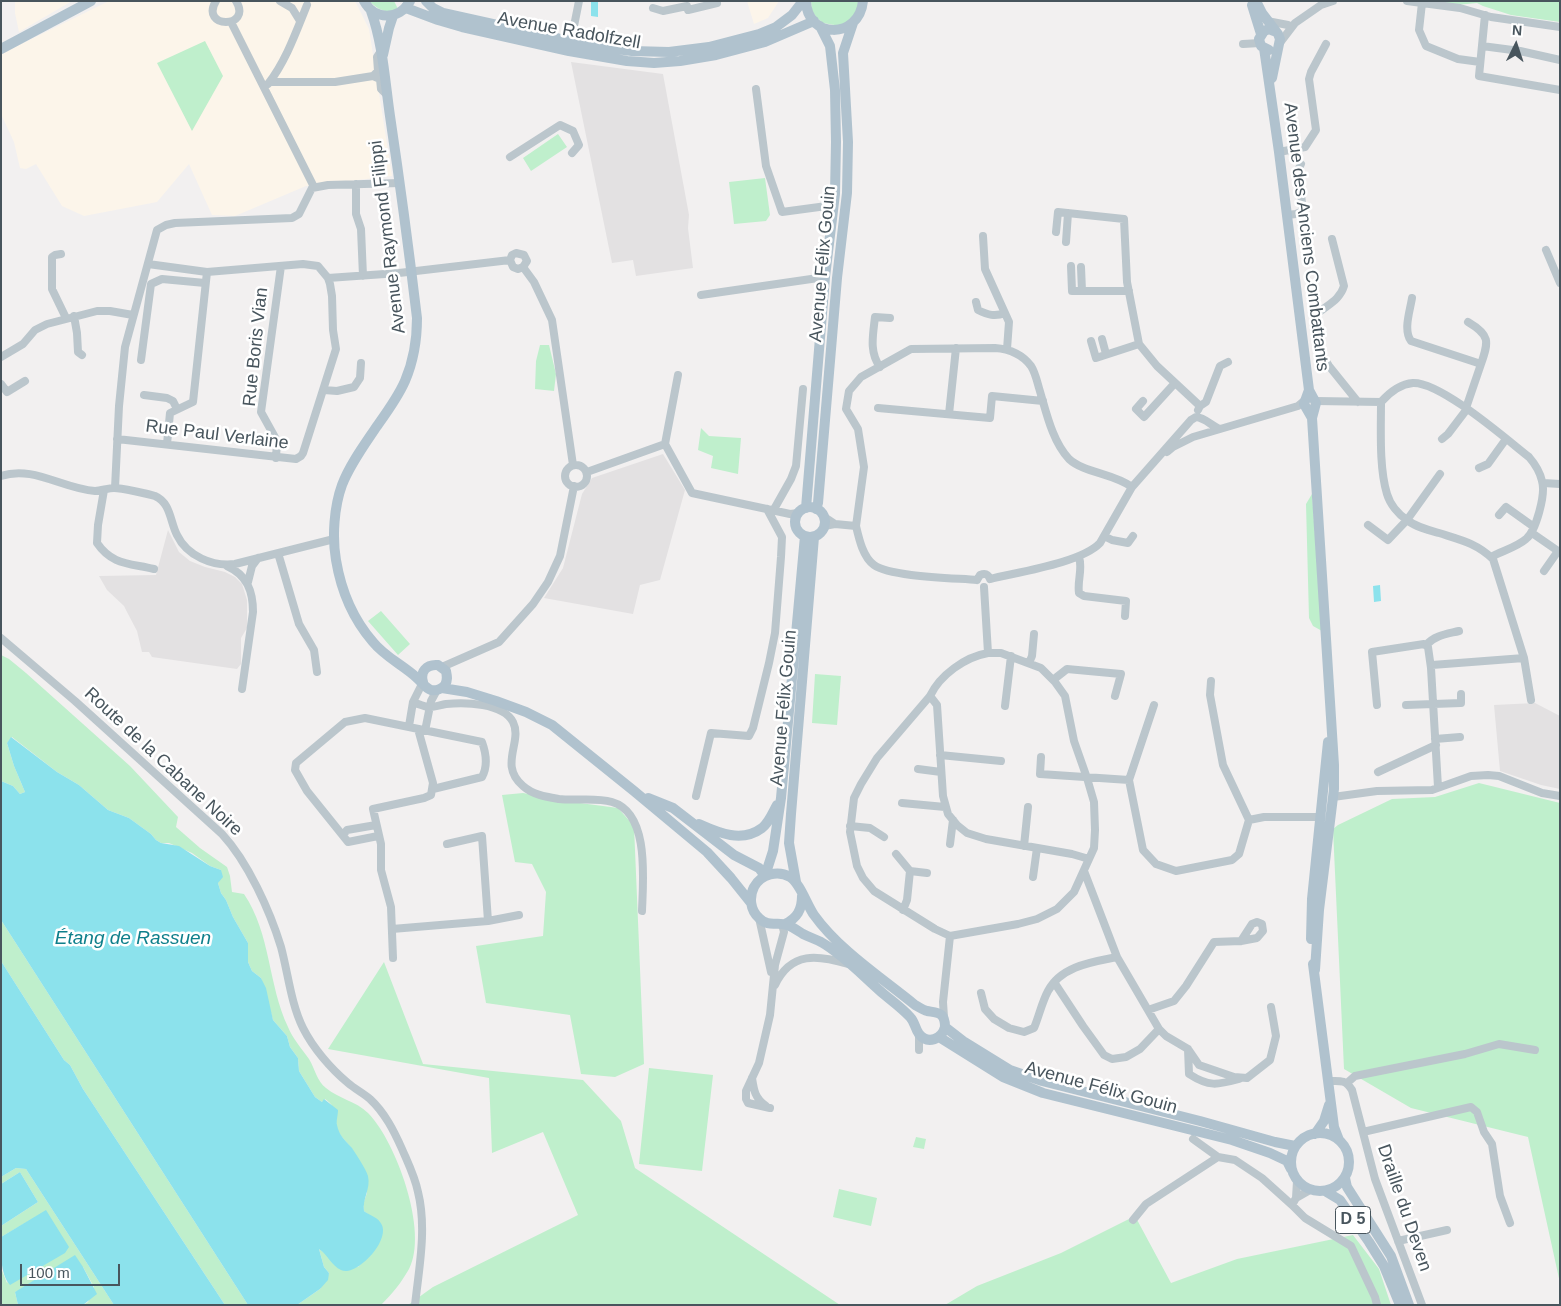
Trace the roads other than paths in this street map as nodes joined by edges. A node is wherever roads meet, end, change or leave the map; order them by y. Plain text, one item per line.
1 (78, 1) edge
2 (91, 1) edge
3 (216, 1) edge
4 (280, 1) edge
5 (364, 1) edge
6 (426, 1) edge
7 (579, 1) edge
8 (716, 1) edge
9 (805, 1) edge
10 (863, 1) edge
11 (1251, 1) edge
12 (1256, 1) edge
13 (1333, 1) edge
14 (1407, 1) edge
15 (237, 2) edge
16 (1422, 3) junction
17 (408, 4) edge
18 (687, 4) edge
19 (307, 5) dead end
20 (653, 8) dead end
21 (371, 11) junction
22 (1485, 15) junction
23 (64, 16) junction
24 (393, 16) junction
25 (1267, 21) junction
26 (231, 22) junction
27 (300, 22) junction
28 (854, 23) junction
29 (817, 24) junction
30 (1291, 24) junction
31 (1560, 27) edge
32 (1275, 31) junction
33 (571, 41) junction
34 (1262, 42) junction
35 (1243, 44) dead end
36 (1326, 44) dead end
37 (1482, 46) junction
38 (1277, 47) junction
39 (1, 49) edge
40 (381, 55) junction
41 (1560, 60) edge
42 (1480, 62) junction
43 (373, 76) junction
44 (266, 84) junction
45 (756, 89) dead end
46 (1271, 89) junction
47 (1560, 90) edge
48 (387, 95) junction
49 (1279, 152) junction
50 (572, 153) dead end
51 (510, 157) dead end
52 (1301, 164) dead end
53 (400, 183) junction
54 (356, 184) junction
55 (314, 187) junction
56 (834, 205) junction
57 (1068, 213) junction
58 (1287, 215) junction
59 (1056, 232) dead end
60 (983, 236) dead end
61 (1332, 239) dead end
62 (1066, 242) dead end
63 (1546, 250) dead end
64 (61, 254) dead end
65 (510, 260) junction
66 (148, 264) junction
67 (281, 266) junction
68 (1071, 266) dead end
69 (523, 267) junction
70 (1081, 267) dead end
71 (207, 272) junction
72 (411, 272) junction
73 (363, 276) junction
74 (825, 277) junction
75 (328, 278) junction
76 (205, 283) junction
77 (1560, 283) edge
78 (1082, 291) junction
79 (1129, 291) junction
80 (701, 295) dead end
81 (1412, 298) dead end
82 (976, 302) dead end
83 (1005, 313) junction
84 (133, 315) junction
85 (74, 316) junction
86 (66, 318) junction
87 (890, 318) dead end
88 (1468, 322) dead end
89 (1102, 339) dead end
90 (1091, 341) dead end
91 (1139, 344) junction
92 (956, 348) junction
93 (1007, 349) junction
94 (1106, 354) junction
95 (82, 355) dead end
96 (1, 357) edge
97 (141, 360) dead end
98 (1228, 362) dead end
99 (362, 363) dead end
100 (1481, 364) junction
101 (880, 366) junction
102 (678, 375) dead end
103 (24, 381) dead end
104 (1175, 383) junction
105 (1, 384) edge
106 (803, 388) dead end
107 (324, 390) junction
108 (144, 395) dead end
109 (1043, 401) junction
110 (1144, 401) dead end
111 (1358, 402) junction
112 (1381, 402) junction
113 (1310, 403) junction
114 (1200, 406) junction
115 (878, 408) dead end
116 (177, 409) junction
117 (1466, 409) junction
118 (949, 414) junction
119 (1199, 417) junction
120 (1189, 422) junction
121 (1220, 429) junction
122 (1199, 436) junction
123 (117, 438) junction
124 (1442, 438) dead end
125 (1506, 439) junction
126 (167, 444) junction
127 (665, 444) junction
128 (276, 458) junction
129 (574, 465) junction
130 (1479, 468) dead end
131 (586, 472) junction
132 (1141, 474) junction
133 (1440, 474) dead end
134 (1, 476) edge
135 (1543, 483) junction
136 (1560, 484) edge
137 (574, 486) junction
138 (1132, 487) junction
139 (115, 488) junction
140 (104, 490) junction
141 (770, 510) junction
142 (808, 515) junction
143 (1499, 515) dead end
144 (1407, 520) junction
145 (1368, 525) dead end
146 (856, 526) junction
147 (1533, 530) junction
148 (809, 536) junction
149 (1104, 536) junction
150 (1132, 536) dead end
151 (334, 539) junction
152 (278, 553) junction
153 (1079, 557) junction
154 (1491, 557) junction
155 (258, 558) junction
156 (226, 565) junction
157 (154, 568) dead end
158 (1544, 571) dead end
159 (990, 579) junction
160 (977, 580) junction
161 (248, 582) junction
162 (984, 587) junction
163 (1124, 616) dead end
164 (1459, 630) dead end
165 (1034, 634) dead end
166 (1, 638) edge
167 (1426, 644) junction
168 (988, 652) junction
169 (1011, 656) junction
170 (1524, 658) junction
171 (1029, 663) junction
172 (442, 667) junction
173 (404, 668) junction
174 (426, 668) junction
175 (1431, 668) junction
176 (317, 672) dead end
177 (448, 678) junction
178 (1053, 680) junction
179 (1211, 681) dead end
180 (423, 682) junction
181 (242, 689) dead end
182 (439, 689) junction
183 (467, 692) junction
184 (1461, 694) dead end
185 (930, 696) junction
186 (1115, 696) dead end
187 (1531, 700) dead end
188 (413, 702) junction
189 (1154, 705) dead end
190 (1377, 705) dead end
191 (1406, 705) dead end
192 (1433, 705) junction
193 (1005, 706) dead end
194 (429, 708) junction
195 (409, 726) junction
196 (421, 730) junction
197 (1460, 738) dead end
198 (1436, 742) junction
199 (940, 755) junction
200 (1041, 757) dead end
201 (1001, 761) dead end
202 (918, 769) dead end
203 (941, 772) junction
204 (1378, 772) dead end
205 (1087, 778) junction
206 (1129, 780) junction
207 (1438, 787) junction
208 (433, 789) junction
209 (634, 791) junction
210 (1330, 791) junction
211 (696, 796) dead end
212 (1560, 796) edge
213 (781, 798) junction
214 (902, 803) dead end
215 (945, 807) junction
216 (1028, 807) dead end
217 (687, 818) junction
218 (1324, 818) junction
219 (953, 820) junction
220 (1250, 820) junction
221 (376, 825) junction
222 (850, 826) junction
223 (343, 835) junction
224 (378, 836) junction
225 (884, 837) dead end
226 (447, 844) dead end
227 (950, 844) dead end
228 (1024, 846) junction
229 (1037, 848) junction
230 (896, 854) dead end
231 (1089, 859) junction
232 (910, 870) junction
233 (1084, 871) junction
234 (927, 873) dead end
235 (765, 876) junction
236 (1033, 878) dead end
237 (796, 882) junction
238 (802, 896) junction
239 (751, 903) junction
240 (903, 910) junction
241 (642, 911) dead end
242 (518, 915) dead end
243 (759, 918) junction
244 (488, 921) junction
245 (784, 924) junction
246 (392, 929) junction
247 (950, 936) junction
248 (1241, 941) dead end
249 (1117, 957) junction
250 (393, 958) dead end
251 (850, 964) junction
252 (1054, 982) junction
253 (773, 989) junction
254 (981, 993) dead end
255 (943, 1002) junction
256 (1271, 1007) dead end
257 (1148, 1010) junction
258 (931, 1011) junction
259 (944, 1022) junction
260 (1159, 1029) junction
261 (918, 1030) junction
262 (934, 1038) junction
263 (1188, 1049) junction
264 (1536, 1050) dead end
265 (752, 1078) dead end
266 (1243, 1078) junction
267 (1328, 1081) junction
268 (1348, 1083) junction
269 (1330, 1102) junction
270 (1363, 1132) junction
271 (1314, 1134) junction
272 (1193, 1140) dead end
273 (1339, 1140) junction
274 (1296, 1146) junction
275 (1218, 1158) junction
276 (1291, 1169) junction
277 (1345, 1178) junction
278 (1297, 1181) junction
279 (1310, 1190) junction
280 (1325, 1191) junction
281 (1294, 1202) junction
282 (1133, 1220) dead end
283 (1510, 1223) dead end
284 (1448, 1230) dead end
285 (1398, 1242) junction
286 (415, 1305) edge
287 (1377, 1305) edge
288 (1400, 1305) edge
289 (1410, 1305) edge
290 (1422, 1305) edge

1 - 23 main road
2 - 23 main road
3 - 26 street
4 - 27 street
5 - 21 main road, Avenue Raymond Filippi
6 - 33 main road, Avenue Radolfzell
7 - 33 street
8 - 18 street
9 - 29 main road, Avenue Félix Gouin
9 - 33 main road, Avenue Radolfzell
10 - 28 main road, Avenue Félix Gouin
11 - 34 main road, Avenue des Anciens Combattants
12 - 25 main road
13 - 30 street
14 - 16 street
15 - 26 street
16 - 22 street
16 - 42 street
17 - 24 main road
17 - 29 main road, Avenue Radolfzell
18 - 20 street
19 - 27 street
21 - 24 main road
21 - 40 main road, Avenue Raymond Filippi
22 - 31 street
22 - 37 street
23 - 39 main road
24 - 40 main road, Avenue Raymond Filippi
25 - 30 street
25 - 32 main road
26 - 44 street
27 - 44 street
28 - 29 main road
28 - 142 main road, Avenue Félix Gouin
29 - 56 main road, Avenue Félix Gouin
30 - 32 street
30 - 38 street
32 - 34 main road
32 - 38 main road
34 - 35 street
34 - 38 main road
34 - 46 main road, Avenue des Anciens Combattants
36 - 49 street
37 - 41 street
37 - 42 street
38 - 46 main road, Avenue des Anciens Combattants
40 - 43 street
40 - 48 main road, Avenue Raymond Filippi
42 - 47 street
43 - 44 street
43 - 48 street
44 - 55 street
45 - 56 street
46 - 49 main road, Avenue des Anciens Combattants
48 - 53 main road, Avenue Raymond Filippi
49 - 58 main road, Avenue des Anciens Combattants
50 - 51 street
52 - 58 street
53 - 54 street
53 - 72 main road, Avenue Raymond Filippi
54 - 55 street
54 - 73 street
55 - 66 street
56 - 74 main road, Avenue Félix Gouin
57 - 59 street
57 - 62 street
57 - 79 street
58 - 113 main road, Avenue des Anciens Combattants
60 - 83 street
61 - 111 street
63 - 77 street
64 - 86 street
65 - 69 street
65 - 69 street
65 - 72 street
66 - 71 street
66 - 84 street
67 - 71 street
67 - 75 street
67 - 128 street, Rue Boris Vian
68 - 78 street
69 - 129 street
70 - 78 street
71 - 76 street
72 - 73 street
72 - 151 main road, Avenue Raymond Filippi
73 - 75 street
74 - 80 street
74 - 142 main road, Avenue Félix Gouin
75 - 107 street, Rue Paul Verlaine
76 - 97 street
76 - 116 street
78 - 79 street
79 - 91 street
81 - 100 street
82 - 83 street
83 - 93 street
84 - 85 street
84 - 123 street
85 - 86 street
85 - 95 street
86 - 96 street
87 - 101 street
88 - 100 street
89 - 94 street
90 - 94 street
91 - 94 street
91 - 104 street
92 - 93 street
92 - 101 street
92 - 118 street
93 - 109 street
98 - 114 street
99 - 107 street
100 - 117 street
101 - 146 street
102 - 127 street
103 - 105 street
104 - 110 street
104 - 114 street
106 - 141 street
107 - 128 street, Rue Paul Verlaine
108 - 116 street
109 - 118 street
109 - 138 street
111 - 112 street
111 - 113 street
112 - 117 street
112 - 144 street
113 - 121 street
113 - 210 main road, Avenue des Anciens Combattants
114 - 119 street
115 - 118 street
116 - 126 street
117 - 124 street
117 - 125 street
119 - 120 street
119 - 121 street
119 - 122 street
120 - 122 street
120 - 132 street
121 - 122 street
122 - 132 street
123 - 126 street, Rue Paul Verlaine
123 - 139 street
125 - 130 street
125 - 135 street
126 - 128 street, Rue Paul Verlaine
127 - 131 street
127 - 141 street
129 - 131 street
129 - 137 street
131 - 137 street
132 - 138 street
133 - 144 street
134 - 140 street
135 - 136 street
135 - 147 street
137 - 172 street
138 - 149 street
139 - 140 street
139 - 156 street
140 - 157 street
141 - 142 street
141 - 211 street
142 - 146 street
142 - 148 main road
142 - 148 main road
143 - 147 street
144 - 145 street
144 - 154 street
146 - 160 street
147 - 154 street
147 - 158 street
148 - 213 main road, Avenue Félix Gouin
148 - 237 main road, Avenue Félix Gouin
149 - 150 street
149 - 153 street
151 - 152 street
151 - 173 main road, Avenue Raymond Filippi
152 - 155 street
152 - 176 street
153 - 159 street
153 - 163 street
154 - 170 street
155 - 156 street
155 - 161 street
156 - 161 street
159 - 160 street
159 - 162 street
160 - 162 street
161 - 181 street
162 - 168 street
164 - 167 street
165 - 171 street
166 - 286 street, Route de la Cabane Noire
167 - 175 street
167 - 190 street
168 - 169 street
168 - 185 street
169 - 171 street
169 - 193 street
170 - 175 street
170 - 187 street
171 - 178 street
172 - 174 main road
172 - 177 main road
173 - 174 main road
173 - 180 main road, Avenue Raymond Filippi
174 - 180 main road
175 - 192 street
177 - 182 main road
177 - 183 main road
178 - 186 street
178 - 205 street
179 - 220 street
180 - 182 main road
180 - 188 street
182 - 183 main road
182 - 194 street
183 - 209 main road
184 - 192 street
185 - 199 street
185 - 222 street
188 - 194 street
188 - 195 street
189 - 206 street
191 - 192 street
192 - 198 street
194 - 196 street
194 - 241 street
195 - 196 street
195 - 223 street
196 - 208 street
196 - 208 street
197 - 198 street
198 - 204 street
198 - 207 street
199 - 201 street
199 - 203 street
200 - 205 street
202 - 203 street
203 - 215 street
205 - 206 street
205 - 231 street
206 - 220 street
207 - 210 street
207 - 212 street
208 - 221 street
209 - 217 main road
209 - 239 main road
210 - 218 main road, Avenue des Anciens Combattants
213 - 217 main road
213 - 235 main road, Avenue Félix Gouin
214 - 215 street
215 - 219 street
216 - 228 street
217 - 235 main road
218 - 220 street
218 - 267 main road, Avenue des Anciens Combattants
219 - 227 street
219 - 228 street
221 - 223 street
221 - 224 street
222 - 225 street
222 - 240 street
223 - 224 street
224 - 246 street
226 - 244 street
228 - 229 street
229 - 231 street
229 - 236 street
230 - 232 street
231 - 233 street
232 - 234 street
232 - 240 street
233 - 247 street
233 - 249 street
235 - 237 main road
235 - 239 main road, Avenue Félix Gouin
237 - 238 main road, Avenue Félix Gouin
238 - 245 main road
238 - 258 main road, Avenue Félix Gouin
239 - 243 main road
240 - 247 street
242 - 244 street
243 - 245 main road, Avenue Félix Gouin
243 - 253 street
244 - 246 street
245 - 251 main road, Avenue Félix Gouin
245 - 253 street
246 - 250 street
247 - 255 street
248 - 257 street
249 - 252 street
249 - 257 street
251 - 253 street
251 - 261 main road, Avenue Félix Gouin
252 - 254 street
252 - 260 street
253 - 265 street
255 - 258 street
255 - 259 street
256 - 266 street
257 - 260 street
258 - 259 main road, Avenue Félix Gouin
258 - 261 main road
259 - 262 main road
259 - 274 main road, Avenue Félix Gouin
260 - 263 street
261 - 262 main road, Avenue Félix Gouin
262 - 276 main road, Avenue Félix Gouin
263 - 266 street
263 - 266 street
264 - 268 street
267 - 268 street
267 - 269 main road, Avenue des Anciens Combattants
268 - 270 street, Draille du Deven
269 - 271 main road, Avenue des Anciens Combattants
269 - 273 main road, Avenue des Anciens Combattants
270 - 283 street
270 - 285 street, Draille du Deven
271 - 273 main road
271 - 274 main road
272 - 275 street
273 - 277 main road
274 - 276 main road
275 - 281 street
275 - 282 street
276 - 278 main road
277 - 280 main road
277 - 289 main road, D 5
278 - 279 main road
278 - 281 street
279 - 280 main road
279 - 281 street
280 - 288 main road, D 5
281 - 287 street
284 - 285 street
285 - 290 street, Draille du Deven

